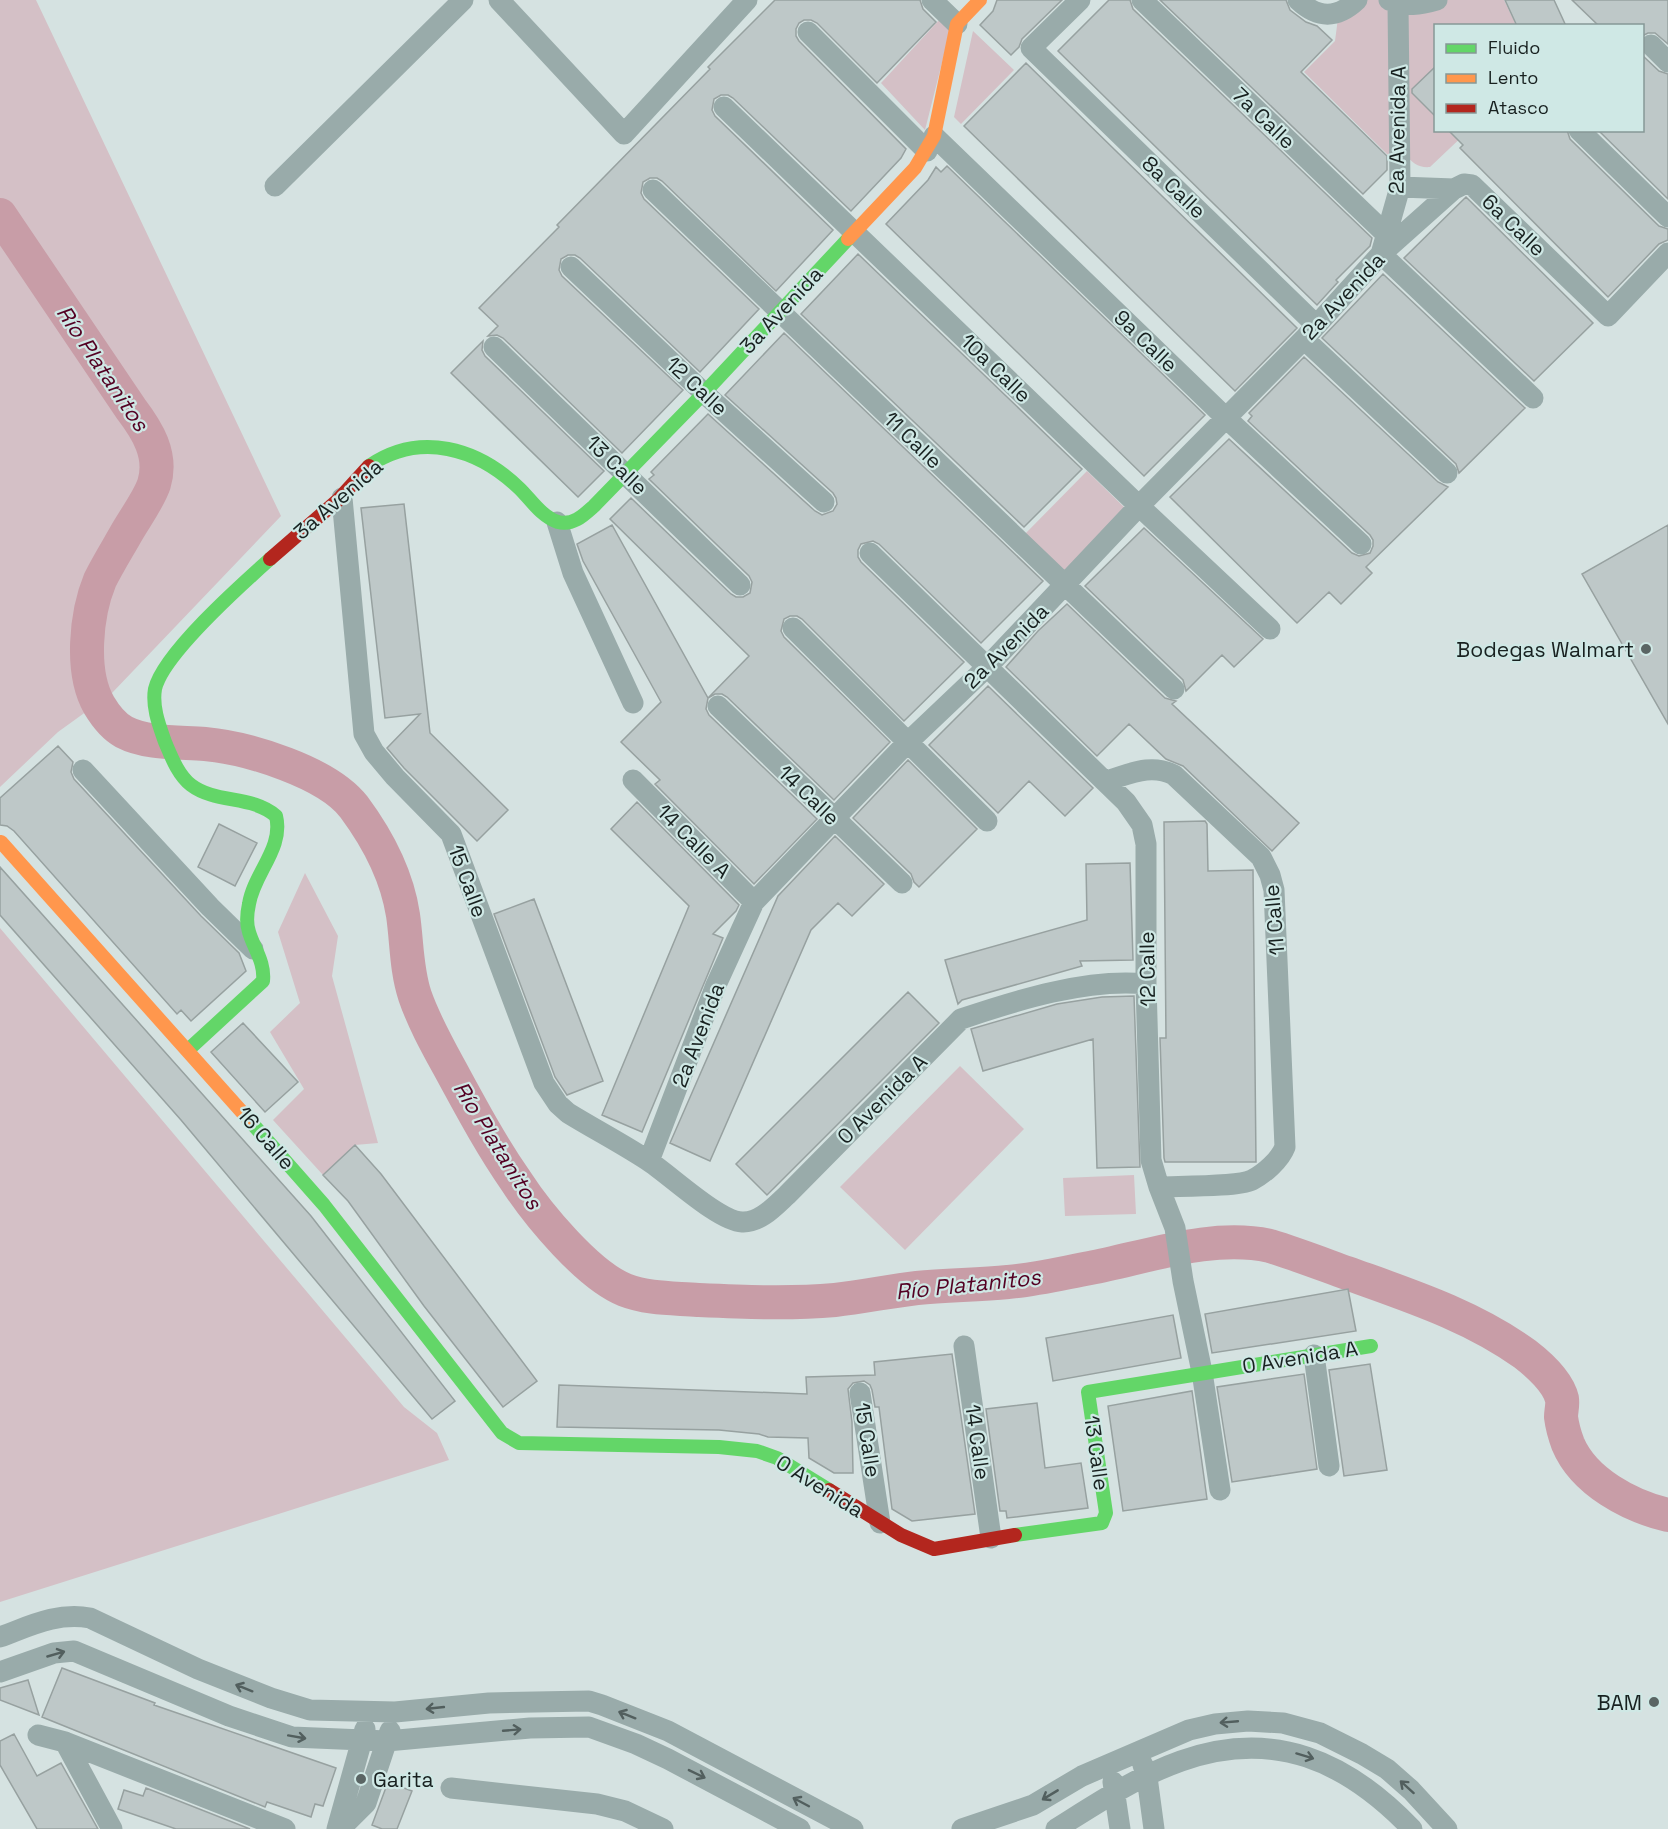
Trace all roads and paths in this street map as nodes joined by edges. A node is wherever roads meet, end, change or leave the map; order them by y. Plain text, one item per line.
1 (463, 0) edge
2 (499, 0) edge
3 (747, 0) edge
4 (932, 0) edge
5 (980, 0) edge
6 (1080, 0) edge
7 (1142, 0) edge
8 (1298, 0) edge
9 (1358, 0) edge
10 (1437, 0) edge
11 (1394, 2) edge
12 (957, 24) junction
13 (808, 32) dead end
14 (1651, 45) dead end
15 (1668, 62) edge
16 (724, 106) dead end
17 (1581, 132) edge
18 (930, 143) junction
19 (275, 186) dead end
20 (1400, 187) junction
21 (1454, 189) junction
22 (653, 190) dead end
23 (1668, 217) edge
24 (855, 231) junction
25 (1384, 244) junction
26 (1668, 253) edge
27 (571, 267) dead end
28 (779, 311) junction
29 (1310, 332) junction
30 (494, 347) dead end
31 (704, 393) junction
32 (1533, 398) dead end
33 (1225, 417) junction
34 (626, 473) junction
35 (1447, 473) dead end
36 (342, 498) junction
37 (824, 502) dead end
38 (1139, 506) junction
39 (557, 522) junction
40 (1361, 544) dead end
41 (870, 553) dead end
42 (740, 585) dead end
43 (1065, 586) junction
44 (794, 628) dead end
45 (1270, 629) dead end
46 (986, 668) junction
47 (1174, 689) dead end
48 (633, 703) dead end
49 (718, 706) dead end
50 (907, 743) junction
51 (83, 770) dead end
52 (633, 780) dead end
53 (1106, 781) junction
54 (835, 820) junction
55 (987, 821) dead end
56 (1, 842) edge
57 (902, 883) dead end
58 (754, 902) junction
59 (259, 956) junction
60 (1146, 984) junction
61 (188, 1050) junction
62 (649, 1161) junction
63 (1159, 1187) junction
64 (964, 1346) dead end
65 (1371, 1346) dead end
66 (1314, 1355) junction
67 (1202, 1372) junction
68 (860, 1392) dead end
69 (1088, 1392) joint
70 (519, 1443) joint
71 (1329, 1466) dead end
72 (1221, 1490) dead end
73 (1106, 1513) joint
74 (880, 1523) junction
75 (991, 1538) junction
76 (0, 1637) edge
77 (0, 1672) edge
78 (370, 1712) junction
79 (395, 1712) junction
80 (38, 1735) dead end
81 (362, 1741) junction
82 (387, 1741) junction
83 (64, 1742) junction
84 (1138, 1750) junction
85 (1108, 1764) junction
86 (1147, 1777) junction
87 (451, 1788) dead end
88 (1116, 1792) junction
89 (841, 1826) edge
90 (112, 1829) edge
91 (285, 1829) edge
92 (338, 1829) edge
93 (663, 1829) edge
94 (800, 1829) edge
95 (962, 1829) edge
96 (1056, 1829) edge
97 (1120, 1829) edge
98 (1154, 1829) edge
99 (1412, 1829) edge
100 (1447, 1829) edge

1 - 19 street
2 - 3 street
4 - 12 street
5 - 12 street
6 - 29 street, 8a Calle
7 - 25 street, 7a Calle
8 - 9 street
10 - 11 street
11 - 20 street, 2a Avenida A
12 - 18 street, 3a Avenida
13 - 18 street, 9a Calle
14 - 15 street
16 - 24 street, 10a Calle
17 - 23 street
18 - 24 street, 3a Avenida
18 - 33 street, 9a Calle
20 - 21 street, 6a Calle
20 - 25 street, 2a Avenida A
21 - 25 street, 2a Avenida
21 - 26 street, 6a Calle
22 - 28 street, 11 Calle
24 - 28 street, 3a Avenida
24 - 38 street, 10a Calle
25 - 29 street, 2a Avenida
25 - 32 street, 7a Calle
27 - 31 street, 12 Calle
28 - 31 street, 3a Avenida
28 - 43 street, 11 Calle
29 - 33 street, 2a Avenida
29 - 35 street, 8a Calle
30 - 34 street, 13 Calle
31 - 34 street, 3a Avenida
31 - 37 street, 12 Calle
33 - 38 street, 2a Avenida
33 - 40 street, 9a Calle
34 - 39 street, 3a Avenida
34 - 42 street, 13 Calle
36 - 39 street, 3a Avenida
36 - 59 street, 3a Avenida
36 - 62 street, 15 Calle
38 - 43 street, 2a Avenida
38 - 45 street, 10a Calle
39 - 48 street
41 - 46 street, 12 Calle
43 - 46 street, 2a Avenida
43 - 47 street, 11 Calle
44 - 50 street
46 - 50 street, 2a Avenida
46 - 53 street, 12 Calle
49 - 54 street, 14 Calle
50 - 54 street, 2a Avenida
50 - 55 street
51 - 59 street
52 - 58 street, 14 Calle A
53 - 60 street, 12 Calle
53 - 63 street, 11 Calle
54 - 57 street, 14 Calle
54 - 58 street, 2a Avenida
56 - 61 street, 16 Calle
58 - 62 street, 2a Avenida
59 - 61 street, 3a Avenida
60 - 62 street, 0 Avenida A
60 - 63 street, 12 Calle
61 - 70 street, 16 Calle
63 - 67 street, 12 Calle
64 - 75 street, 14 Calle
65 - 66 street, 0 Avenida A
66 - 67 street, 0 Avenida A
66 - 71 street
67 - 69 street, 0 Avenida A
67 - 72 street, 12 Calle
68 - 74 street, 15 Calle
69 - 73 street, 13 Calle
70 - 74 street, 0 Avenida
73 - 75 street, 0 Avenida
74 - 75 street, 0 Avenida
78 -> 76 street
77 -> 81 street
78 - 79 street
78 - 81 street
79 - 82 street
89 -> 79 street
80 - 83 street
81 - 82 street
81 - 92 street
82 - 92 street
82 -> 94 street
83 - 90 street
83 - 91 street
84 - 85 street
84 - 86 street
100 -> 84 street
85 - 88 street
85 -> 95 street
86 - 88 street
86 - 98 street
86 -> 99 street
87 - 93 street
88 - 96 street
88 - 97 street

